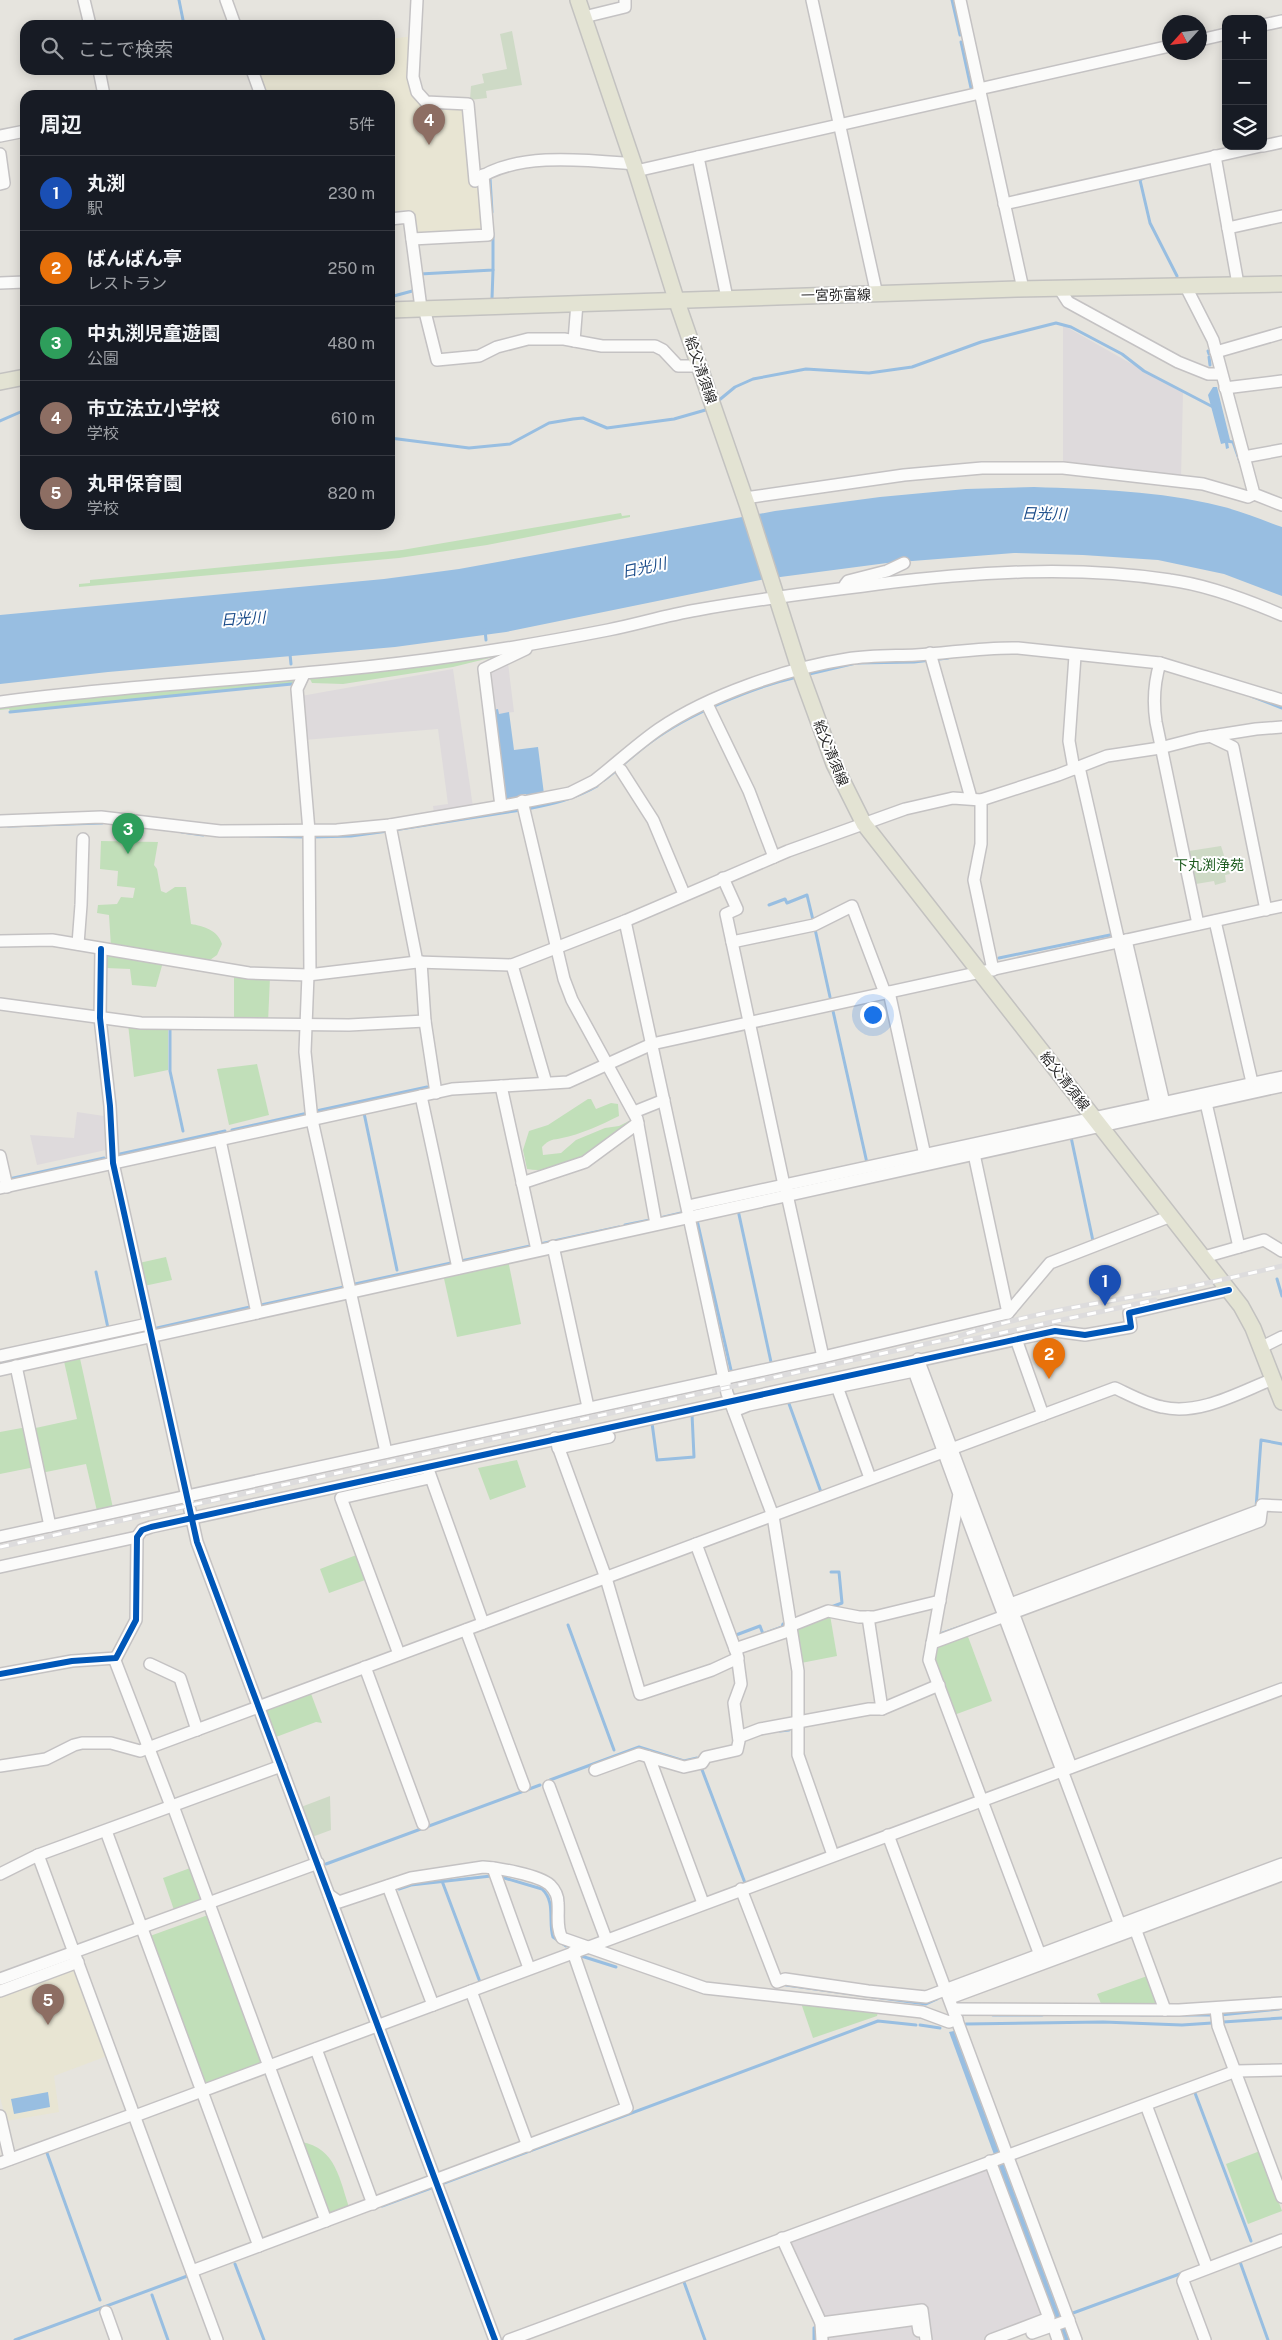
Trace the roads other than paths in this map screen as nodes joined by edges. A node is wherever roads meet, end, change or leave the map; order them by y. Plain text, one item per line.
1 (84, 0) edge
2 (226, 0) edge
3 (417, 0) edge
4 (578, 0) edge
5 (625, 0) edge
6 (812, 0) edge
7 (960, 0) edge
8 (584, 17) junction
9 (89, 20) edge
10 (233, 20) edge
11 (1282, 21) edge
12 (1267, 24) edge
13 (1222, 35) edge
14 (1207, 38) edge
15 (1162, 48) edge
16 (100, 75) edge
17 (254, 75) edge
18 (103, 90) edge
19 (259, 90) edge
20 (980, 91) junction
21 (840, 125) junction
22 (20, 132) edge
23 (0, 136) edge
24 (1282, 142) edge
25 (1267, 145) edge
26 (1243, 150) edge
27 (0, 154) edge
28 (1215, 156) junction
29 (698, 157) junction
30 (635, 168) junction
31 (483, 175) junction
32 (0, 184) edge
33 (1004, 204) junction
34 (1282, 216) edge
35 (395, 218) edge
36 (1228, 228) junction
37 (412, 239) junction
38 (20, 282) edge
39 (0, 284) edge
40 (1238, 284) junction
41 (1282, 284) edge
42 (1185, 285) junction
43 (1060, 288) junction
44 (1023, 289) junction
45 (877, 294) junction
46 (727, 298) junction
47 (676, 299) junction
48 (577, 303) junction
49 (422, 308) junction
50 (395, 310) edge
51 (1282, 333) edge
52 (574, 341) junction
53 (1216, 352) junction
54 (699, 366) junction
55 (1222, 374) junction
56 (20, 378) edge
57 (1282, 381) edge
58 (0, 382) edge
59 (1225, 388) junction
60 (1282, 450) edge
61 (1244, 456) junction
62 (1254, 494) junction
63 (746, 501) junction
64 (1282, 505) edge
65 (904, 563) dead end
66 (840, 589) junction
67 (775, 594) junction
68 (1282, 616) edge
69 (529, 646) junction
70 (931, 658) junction
71 (1075, 660) dead end
72 (1159, 667) junction
73 (801, 673) junction
74 (304, 674) junction
75 (1282, 700) edge
76 (0, 702) edge
77 (708, 707) junction
78 (1282, 727) edge
79 (1210, 736) junction
80 (1160, 748) junction
81 (1076, 768) junction
82 (621, 770) dead end
83 (976, 799) junction
84 (501, 806) junction
85 (523, 806) junction
86 (0, 821) edge
87 (864, 824) junction
88 (391, 829) junction
89 (309, 835) junction
90 (83, 839) dead end
91 (774, 857) junction
92 (723, 878) junction
93 (684, 894) junction
94 (1282, 906) edge
95 (1266, 910) junction
96 (625, 921) junction
97 (1215, 921) junction
98 (1198, 924) junction
99 (0, 941) edge
100 (1122, 941) junction
101 (732, 942) junction
102 (78, 944) junction
103 (557, 947) junction
104 (101, 949) junction
105 (419, 962) junction
106 (512, 965) junction
107 (986, 971) junction
108 (309, 975) junction
109 (887, 993) junction
110 (0, 1004) edge
111 (100, 1018) junction
112 (425, 1021) junction
113 (749, 1022) junction
114 (306, 1026) junction
115 (652, 1044) junction
116 (608, 1063) junction
117 (1282, 1077) edge
118 (546, 1083) junction
119 (501, 1086) junction
120 (1282, 1086) edge
121 (1253, 1088) junction
122 (436, 1093) junction
123 (421, 1096) junction
124 (664, 1100) junction
125 (1206, 1103) junction
126 (1160, 1104) junction
127 (636, 1118) junction
128 (312, 1120) junction
129 (1097, 1122) junction
130 (220, 1140) junction
131 (974, 1154) junction
132 (0, 1156) edge
133 (926, 1160) junction
134 (113, 1163) junction
135 (522, 1183) junction
136 (4, 1187) edge
137 (785, 1189) junction
138 (689, 1212) junction
139 (1171, 1216) junction
140 (656, 1224) junction
141 (553, 1246) junction
142 (1239, 1247) junction
143 (536, 1250) junction
144 (1282, 1252) edge
145 (1204, 1257) junction
146 (458, 1268) junction
147 (1229, 1290) junction
148 (351, 1292) junction
149 (1008, 1312) junction
150 (257, 1313) junction
151 (148, 1324) junction
152 (151, 1336) junction
153 (1282, 1336) edge
154 (1016, 1339) junction
155 (1262, 1347) junction
156 (0, 1356) edge
157 (823, 1357) junction
158 (913, 1364) junction
159 (16, 1366) junction
160 (0, 1370) edge
161 (726, 1378) junction
162 (1273, 1379) junction
163 (835, 1382) junction
164 (1282, 1402) edge
165 (732, 1405) junction
166 (588, 1407) junction
167 (1043, 1415) junction
168 (608, 1437) dead end
169 (556, 1443) junction
170 (948, 1450) junction
171 (386, 1452) junction
172 (428, 1466) junction
173 (429, 1478) junction
174 (870, 1478) junction
175 (959, 1494) junction
176 (186, 1497) junction
177 (1282, 1506) edge
178 (773, 1516) junction
179 (191, 1519) junction
180 (50, 1526) junction
181 (0, 1537) edge
182 (137, 1537) junction
183 (696, 1544) junction
184 (0, 1567) edge
185 (606, 1578) junction
186 (940, 1601) junction
187 (1008, 1610) junction
188 (868, 1617) junction
189 (483, 1623) junction
190 (791, 1628) junction
191 (466, 1630) junction
192 (932, 1643) junction
193 (736, 1653) junction
194 (400, 1654) junction
195 (114, 1658) junction
196 (150, 1664) dead end
197 (365, 1667) junction
198 (0, 1674) edge
199 (939, 1686) junction
200 (1282, 1689) edge
201 (259, 1707) junction
202 (882, 1709) junction
203 (796, 1723) junction
204 (198, 1730) junction
205 (738, 1736) junction
206 (149, 1748) junction
207 (649, 1757) junction
208 (0, 1766) edge
209 (281, 1766) junction
210 (1067, 1769) junction
211 (595, 1770) dead end
212 (524, 1786) dead end
213 (549, 1786) dead end
214 (983, 1800) junction
215 (172, 1806) junction
216 (423, 1824) dead end
217 (106, 1830) junction
218 (888, 1835) junction
219 (38, 1855) junction
220 (833, 1855) junction
221 (318, 1863) junction
222 (1282, 1864) edge
223 (493, 1868) junction
224 (0, 1874) edge
225 (1282, 1875) edge
226 (388, 1886) junction
227 (741, 1889) junction
228 (330, 1895) junction
229 (210, 1903) junction
230 (703, 1903) junction
231 (1120, 1925) junction
232 (1134, 1925) junction
233 (142, 1928) junction
234 (606, 1939) junction
235 (585, 1947) junction
236 (573, 1952) junction
237 (1040, 1955) junction
238 (76, 1957) junction
239 (529, 1968) junction
240 (0, 1979) edge
241 (0, 1991) edge
242 (471, 1991) junction
243 (1282, 2003) edge
244 (952, 2004) junction
245 (433, 2005) junction
246 (1216, 2009) junction
247 (1165, 2010) junction
248 (378, 2026) junction
249 (316, 2049) junction
250 (269, 2066) junction
251 (1282, 2070) edge
252 (1236, 2071) junction
253 (202, 2091) junction
254 (1146, 2105) junction
255 (134, 2115) junction
256 (0, 2116) edge
257 (528, 2146) junction
258 (999, 2157) junction
259 (5, 2161) edge
260 (436, 2181) junction
261 (1282, 2196) edge
262 (373, 2204) junction
263 (326, 2221) junction
264 (782, 2238) junction
265 (1282, 2240) edge
266 (259, 2246) junction
267 (1207, 2268) junction
268 (192, 2271) junction
269 (106, 2312) dead end
270 (1054, 2324) junction
271 (821, 2332) edge
272 (116, 2340) edge
273 (217, 2340) edge
274 (495, 2340) edge
275 (509, 2340) edge
276 (920, 2340) edge
277 (926, 2340) edge
278 (991, 2340) edge
279 (1014, 2340) edge
280 (1058, 2340) edge
281 (1076, 2340) edge
282 (1205, 2340) edge

1 - 9 street
2 - 10 street
3 - 31 street
4 - 8 main road, 給父清須線
5 - 8 street
6 - 21 street
7 - 20 street
8 - 30 main road, 給父清須線
11 - 12 street
13 - 14 street
15 - 20 street
16 - 18 street
17 - 19 street
20 - 21 street
20 - 33 street
21 - 29 street
21 - 45 street
22 - 23 street
24 - 25 street
26 - 28 street
27 - 32 street
28 - 33 street
28 - 36 street
29 - 30 street
29 - 46 street
30 - 31 street
30 - 47 main road, 給父清須線
31 - 37 street
33 - 44 street
34 - 36 street
35 - 37 street
36 - 40 street
37 - 49 street
38 - 39 street
40 - 41 main road, 一宮弥富線
40 - 42 main road, 一宮弥富線
42 - 43 main road, 一宮弥富線
42 - 53 street
43 - 44 main road, 一宮弥富線
43 - 55 street
44 - 45 main road, 一宮弥富線
45 - 46 main road, 一宮弥富線
46 - 47 main road, 一宮弥富線
47 - 48 main road, 一宮弥富線
47 - 54 main road, 給父清須線
48 - 49 main road, 一宮弥富線
48 - 52 street
49 - 50 main road, 一宮弥富線
49 - 52 street
51 - 53 street
52 - 54 street
53 - 55 street
54 - 63 main road, 給父清須線
55 - 59 street
56 - 58 main road
57 - 59 street
59 - 61 street
60 - 61 street
61 - 62 street
62 - 63 street
62 - 64 street
63 - 67 main road, 給父清須線
65 - 66 street
66 - 67 street
66 - 68 street
67 - 69 street
67 - 73 main road, 給父清須線
69 - 74 street
69 - 84 street
70 - 72 street
70 - 73 street
70 - 83 street
71 - 81 street
72 - 75 street
72 - 80 street
73 - 77 street
73 - 87 main road, 給父清須線
74 - 76 street
74 - 89 street
77 - 85 street
77 - 91 street
78 - 79 street
79 - 80 street
79 - 95 street
80 - 81 street
80 - 98 street
81 - 83 street
81 - 100 street
82 - 93 street
83 - 87 street
83 - 107 street
84 - 85 street
84 - 88 street
85 - 103 street
86 - 89 street
87 - 91 street
87 - 107 main road, 給父清須線
88 - 89 street
88 - 105 street
89 - 108 street
90 - 102 street
91 - 92 street
92 - 93 street
92 - 101 street
93 - 96 street
94 - 95 street
95 - 97 street
96 - 103 street
96 - 115 street
97 - 98 street
97 - 121 street
98 - 100 street
99 - 102 street
100 - 107 street
100 - 126 street
101 - 109 street
101 - 113 street
102 - 104 street
103 - 106 street
103 - 116 street
104 - 108 street
104 - 111 street
105 - 106 street
105 - 108 street
105 - 112 street
106 - 118 street
107 - 109 street
107 - 129 main road, 給父清須線
108 - 114 street
109 - 113 street
109 - 133 street
110 - 111 street
111 - 114 street
111 - 134 street
112 - 114 street
112 - 122 street
113 - 115 street
113 - 137 street
114 - 128 street
115 - 116 street
115 - 124 street
116 - 118 street
116 - 127 street
117 - 121 street
118 - 119 street
119 - 122 street
119 - 135 street
120 - 121 street
121 - 125 street
121 - 126 street
122 - 123 street
123 - 128 street
123 - 146 street
124 - 127 street
124 - 138 street
125 - 129 street
125 - 142 street
126 - 129 street
127 - 135 street
127 - 140 street
128 - 130 street
128 - 148 street
129 - 131 street
129 - 133 street
129 - 139 main road, 給父清須線
130 - 134 street
130 - 150 street
131 - 133 street
131 - 149 street
132 - 136 street
133 - 137 street
134 - 136 street
134 - 151 street
135 - 143 street
137 - 138 street
137 - 157 street
138 - 140 street
138 - 161 street
139 - 145 main road, 給父清須線
139 - 149 street
140 - 141 street
141 - 143 street
141 - 166 street
142 - 144 street
142 - 145 street
143 - 146 street
145 - 147 main road, 給父清須線
146 - 148 street
147 - 154 street
147 - 155 main road, 給父清須線
148 - 150 street
148 - 171 street
149 - 157 street
150 - 152 street
151 - 152 street
151 - 156 street
152 - 159 street
152 - 176 street
153 - 155 street
154 - 158 street
154 - 167 street
155 - 162 main road, 給父清須線
157 - 161 street
158 - 163 street
158 - 170 street
159 - 160 street
159 - 180 street
161 - 165 street
161 - 166 street
162 - 164 main road, 給父清須線
162 - 167 street
163 - 165 street
163 - 174 street
165 - 169 street
165 - 178 street
166 - 171 street
167 - 170 street
168 - 169 street
169 - 172 street
169 - 185 street
170 - 174 street
170 - 175 street
170 - 187 street
171 - 176 street
172 - 173 street
172 - 179 street
173 - 189 street
173 - 194 street
174 - 178 street
175 - 186 street
175 - 187 street
176 - 179 street
176 - 180 street
177 - 187 street
178 - 183 street
178 - 190 street
179 - 182 street
179 - 201 street
180 - 181 street
182 - 184 street
182 - 195 street
183 - 185 street
183 - 193 street
185 - 189 street
185 - 193 street
186 - 188 street
186 - 192 street
187 - 192 street
187 - 210 street
188 - 190 street
188 - 202 street
189 - 191 street
190 - 193 street
190 - 203 street
191 - 194 street
191 - 212 street
192 - 199 street
193 - 205 street
194 - 197 street
195 - 198 street
195 - 206 street
196 - 204 street
197 - 201 street
197 - 216 street
199 - 202 street
199 - 214 street
200 - 210 street
201 - 204 street
201 - 209 street
202 - 203 street
203 - 205 street
203 - 220 street
204 - 206 street
205 - 207 street
206 - 208 street
206 - 215 street
207 - 211 street
207 - 230 street
209 - 215 street
209 - 221 street
210 - 214 street
210 - 231 street
213 - 234 street
214 - 218 street
214 - 237 street
215 - 217 street
215 - 229 street
217 - 219 street
217 - 233 street
218 - 220 street
218 - 244 street
219 - 224 street
219 - 238 street
220 - 227 street
221 - 228 street
221 - 229 street
222 - 232 street
223 - 226 street
223 - 235 street
223 - 239 street
225 - 232 street
226 - 228 street
226 - 245 street
227 - 230 street
227 - 244 street
228 - 248 street
229 - 233 street
229 - 250 street
230 - 234 street
231 - 232 street
231 - 237 street
232 - 244 street
232 - 247 street
233 - 238 street
233 - 253 street
234 - 235 street
235 - 236 street
235 - 244 street
236 - 239 street
236 - 257 street
237 - 244 street
238 - 240 street
238 - 241 street
238 - 255 street
239 - 242 street
242 - 245 street
242 - 257 street
243 - 246 street
244 - 247 street
244 - 258 street
245 - 248 street
246 - 247 street
246 - 252 street
248 - 249 street
248 - 260 street
249 - 250 street
249 - 262 street
250 - 253 street
250 - 263 street
251 - 252 street
252 - 254 street
252 - 261 street
253 - 255 street
253 - 266 street
254 - 258 street
254 - 267 street
255 - 259 street
255 - 268 street
256 - 259 street
257 - 260 street
258 - 264 street
258 - 270 street
258 - 270 street
260 - 262 street
260 - 274 street
262 - 263 street
263 - 266 street
264 - 271 street
264 - 275 street
265 - 267 street
266 - 268 street
267 - 282 street
268 - 273 street
269 - 272 street
270 - 278 street
270 - 279 street
270 - 280 street
270 - 281 street
271 - 276 street
271 - 277 street

